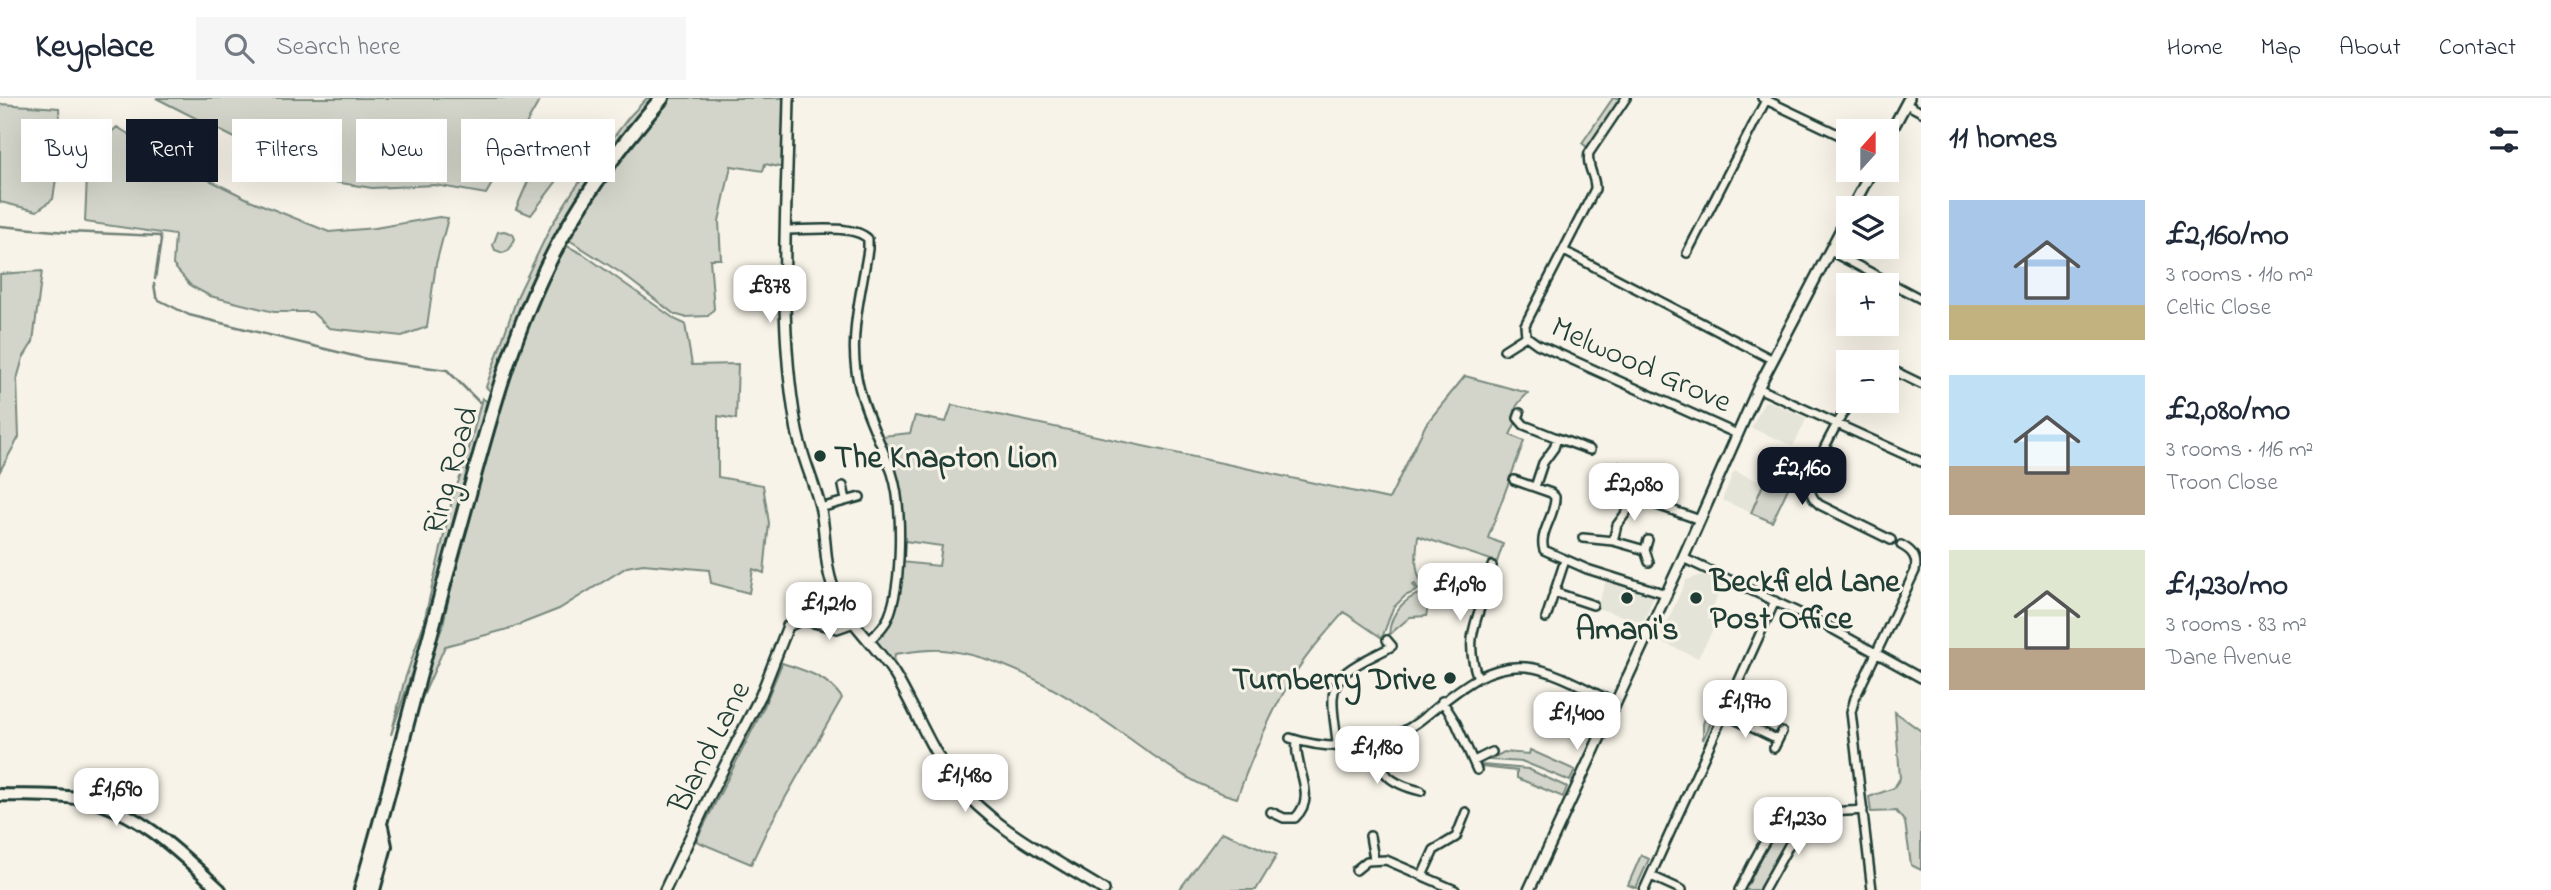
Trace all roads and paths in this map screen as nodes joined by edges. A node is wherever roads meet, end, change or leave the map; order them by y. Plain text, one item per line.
1 (662, 98) edge
2 (789, 98) edge
3 (1626, 98) edge
4 (1765, 99) edge
5 (1907, 101) edge
6 (1921, 112) edge
7 (1898, 119) edge
8 (1836, 133) edge
9 (786, 230) junction
10 (1836, 239) edge
11 (1564, 251) junction
12 (1830, 251) junction
13 (1687, 253) dead end
14 (1921, 299) edge
15 (1527, 336) junction
16 (1504, 351) dead end
17 (1773, 360) junction
18 (1899, 373) edge
19 (1921, 384) edge
20 (1758, 388) junction
21 (1520, 413) dead end
22 (1844, 413) edge
23 (1838, 424) junction
24 (1737, 434) junction
25 (1557, 439) junction
26 (1590, 450) dead end
27 (1921, 462) edge
28 (1641, 466) dead end
29 (1616, 467) dead end
30 (1634, 474) junction
31 (1514, 480) dead end
32 (843, 486) dead end
33 (1535, 487) junction
34 (860, 497) dead end
35 (1637, 498) junction
36 (846, 500) junction
37 (820, 508) junction
38 (1700, 520) junction
39 (1583, 538) dead end
40 (1648, 540) dead end
41 (1891, 540) dead end
42 (1613, 541) junction
43 (1901, 545) dead end
44 (1645, 550) junction
45 (1683, 558) junction
46 (1918, 558) edge
47 (1565, 560) junction
48 (1649, 562) dead end
49 (1492, 566) dead end
50 (1430, 579) dead end
51 (1554, 592) junction
52 (1666, 594) junction
53 (1486, 597) junction
54 (1775, 601) junction
55 (1593, 605) dead end
56 (1546, 618) dead end
57 (854, 622) junction
58 (869, 641) junction
59 (1391, 646) dead end
60 (1876, 652) junction
61 (1478, 678) junction
62 (1921, 678) edge
63 (1442, 701) junction
64 (1615, 703) junction
65 (1724, 714) junction
66 (1778, 740) dead end
67 (1374, 742) junction
68 (1337, 747) junction
69 (1492, 752) dead end
70 (1474, 761) junction
71 (1477, 770) dead end
72 (1421, 791) dead end
73 (0, 796) edge
74 (1863, 810) junction
75 (1466, 812) dead end
76 (1270, 813) dead end
77 (1799, 816) junction
78 (380, 823) junction
79 (1370, 835) dead end
80 (1374, 859) junction
81 (1356, 870) dead end
82 (1422, 876) junction
83 (1650, 876) junction
84 (220, 890) edge
85 (361, 890) edge
86 (373, 890) edge
87 (665, 890) edge
88 (1104, 890) edge
89 (1455, 890) edge
90 (1529, 890) edge
91 (1644, 890) edge
92 (1682, 890) edge
93 (1739, 890) edge
94 (1764, 890) edge
95 (1872, 890) edge

1 - 78 highway, Ring Road
2 - 9 street
3 - 11 street, Melwood Grove
4 - 8 street
4 - 13 street
5 - 6 street
5 - 7 street
9 - 37 street
9 - 58 street
10 - 12 street
11 - 15 street, Melwood Grove
11 - 17 street
12 - 14 street
12 - 17 street
15 - 16 street, Melwood Grove
15 - 24 street, Melwood Grove
17 - 20 street
18 - 19 street
20 - 23 street
20 - 24 street
21 - 25 street
22 - 23 street
23 - 27 street
23 - 41 street
24 - 38 street
25 - 26 street
25 - 33 street
28 - 30 street
29 - 30 street
30 - 35 street
31 - 33 street
32 - 36 street
33 - 47 street
34 - 36 street
35 - 38 street
35 - 42 street
36 - 37 street
37 - 57 street
38 - 45 street
39 - 42 street
40 - 44 street
42 - 44 street
43 - 46 street
44 - 48 street
45 - 52 street
45 - 54 street
46 - 60 street
47 - 51 street
47 - 52 street
49 - 53 street
50 - 53 street
51 - 55 street
51 - 56 street
52 - 64 street
53 - 61 street
54 - 60 street
54 - 65 street
57 - 58 street
57 - 87 street, Bland Lane
58 - 88 street
59 - 68 street
60 - 62 street
60 - 74 street
61 - 63 street
61 - 64 street
63 - 67 street
63 - 70 street
64 - 90 street
65 - 66 street
65 - 83 street
67 - 68 street
67 - 72 street
68 - 76 street
69 - 70 street
70 - 71 street
73 - 84 main road
74 - 77 street
74 - 95 street
75 - 82 street
77 - 93 street
77 - 94 street
78 - 85 highway, Ring Road
78 - 86 highway
79 - 80 street
80 - 81 street
80 - 82 street
82 - 89 street
83 - 91 street
83 - 92 street

